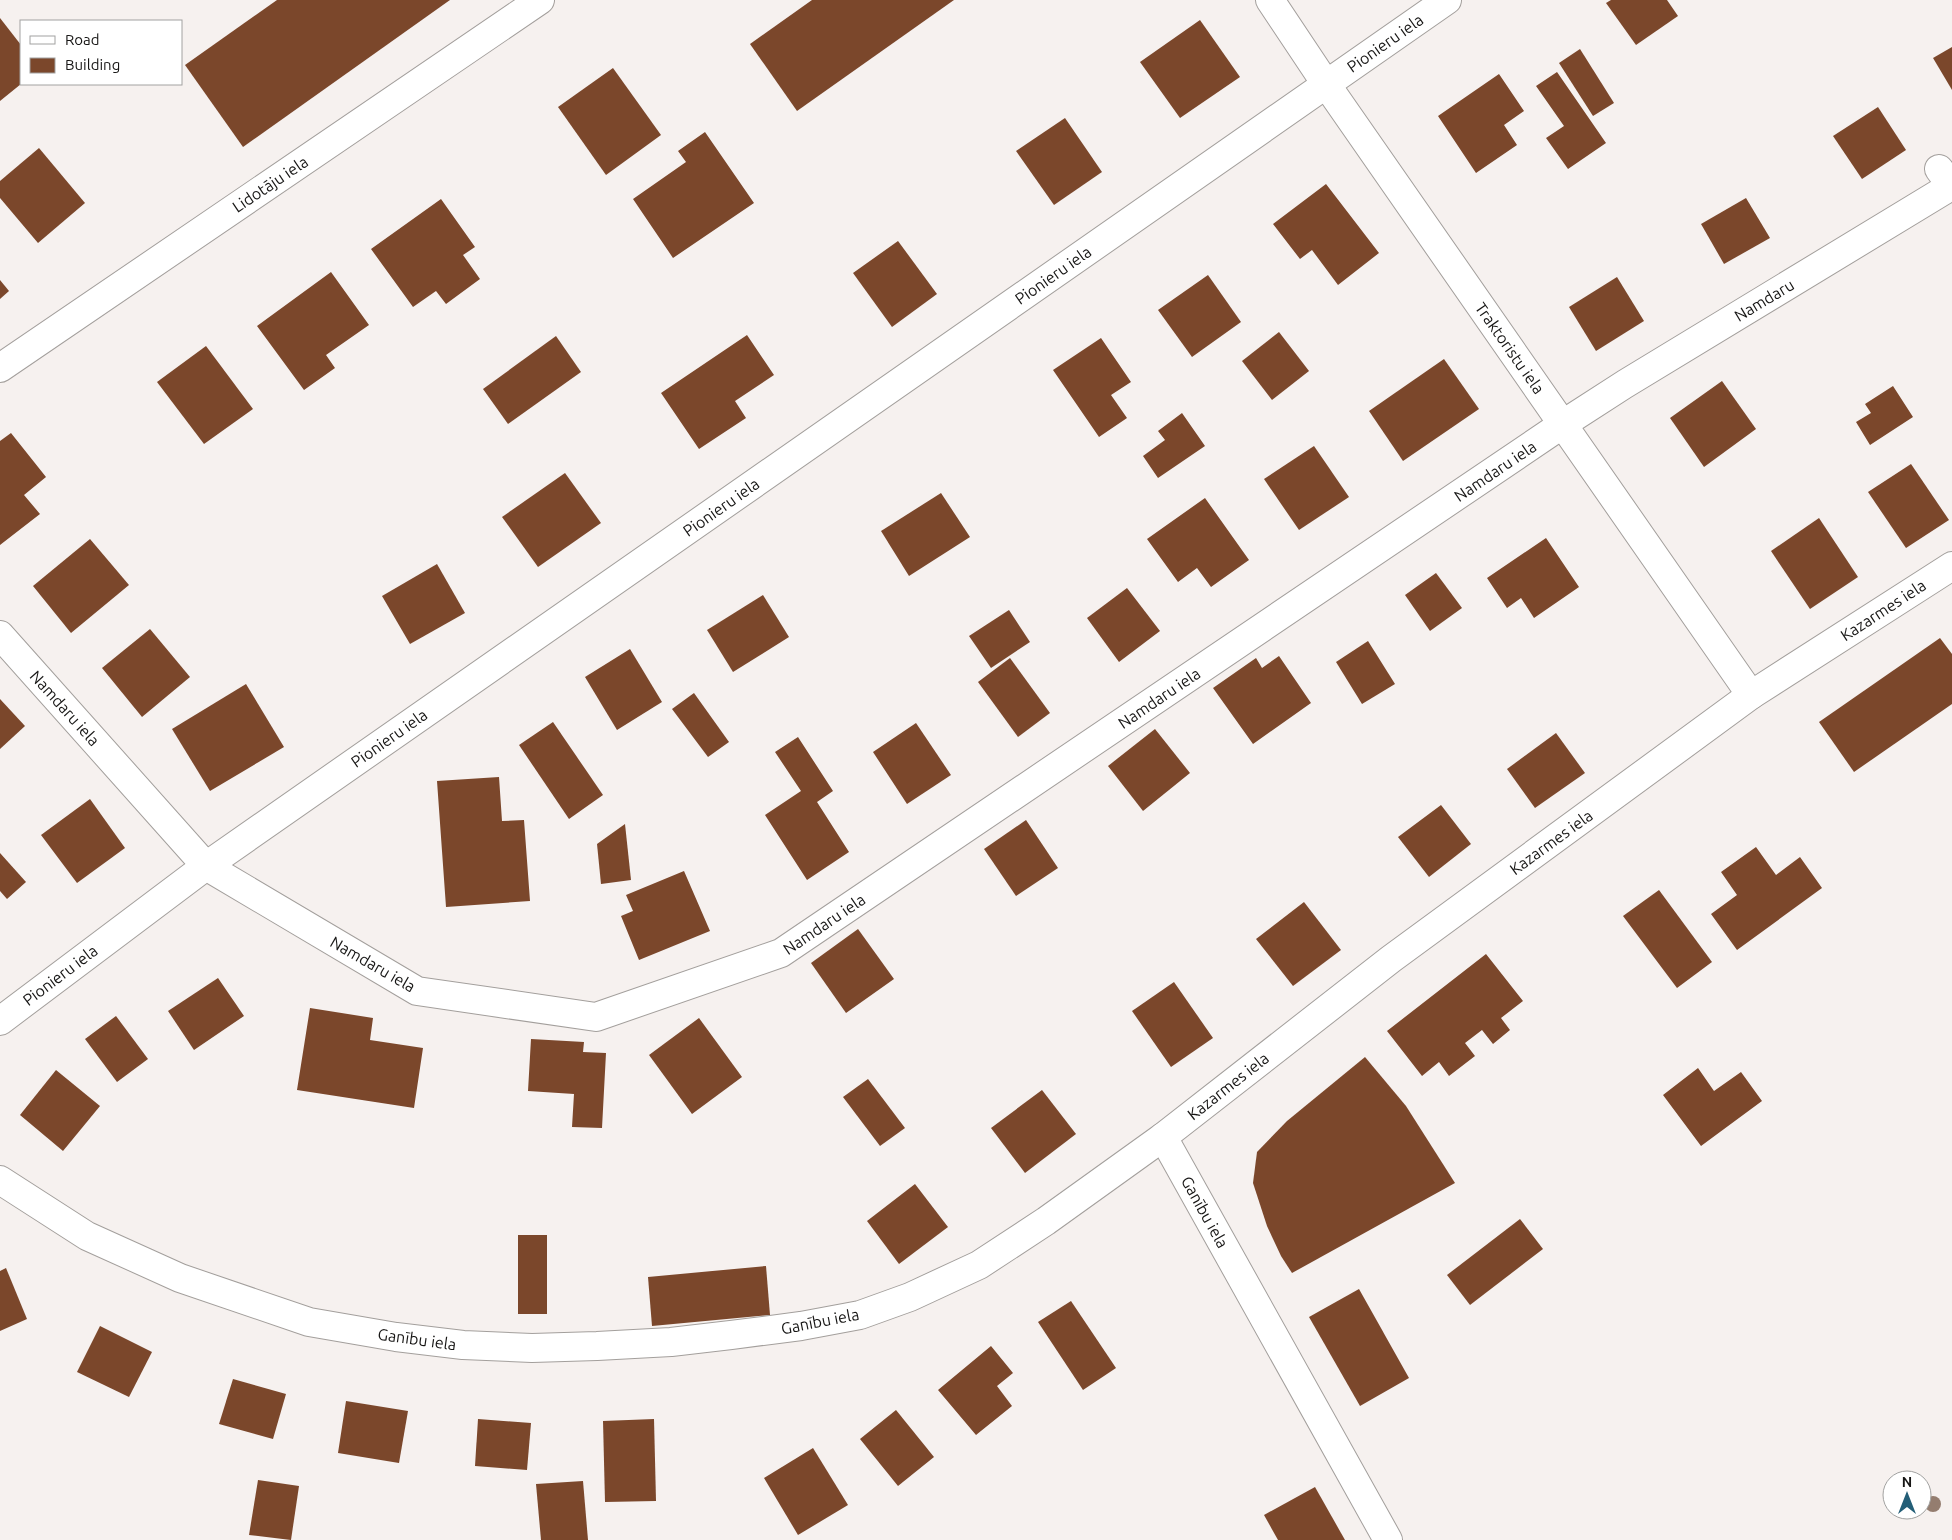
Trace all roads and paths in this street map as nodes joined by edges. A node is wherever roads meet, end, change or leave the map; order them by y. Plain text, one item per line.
1 (540, 0) edge
2 (1270, 0) edge
3 (1447, 0) edge
4 (1326, 84) junction
5 (1939, 169) dead end
6 (0, 368) edge
7 (1563, 424) junction
8 (1952, 566) edge
9 (0, 635) edge
10 (1751, 695) junction
11 (206, 866) junction
12 (0, 1021) edge
13 (1163, 1137) junction
14 (0, 1180) edge
15 (1388, 1540) edge

1 - 6 street, Lidotāju iela
2 - 4 street, Traktoristu iela
3 - 4 street, Pionieru iela
4 - 7 street, Traktoristu iela
4 - 11 street, Pionieru iela
5 - 7 street, Namdaru
7 - 10 street, Traktoristu iela
7 - 11 street, Namdaru iela
8 - 10 street, Kazarmes iela
9 - 11 street, Namdaru iela
10 - 13 street, Kazarmes iela
11 - 12 street, Pionieru iela
13 - 14 street, Ganību iela
13 - 15 street, Ganību iela

